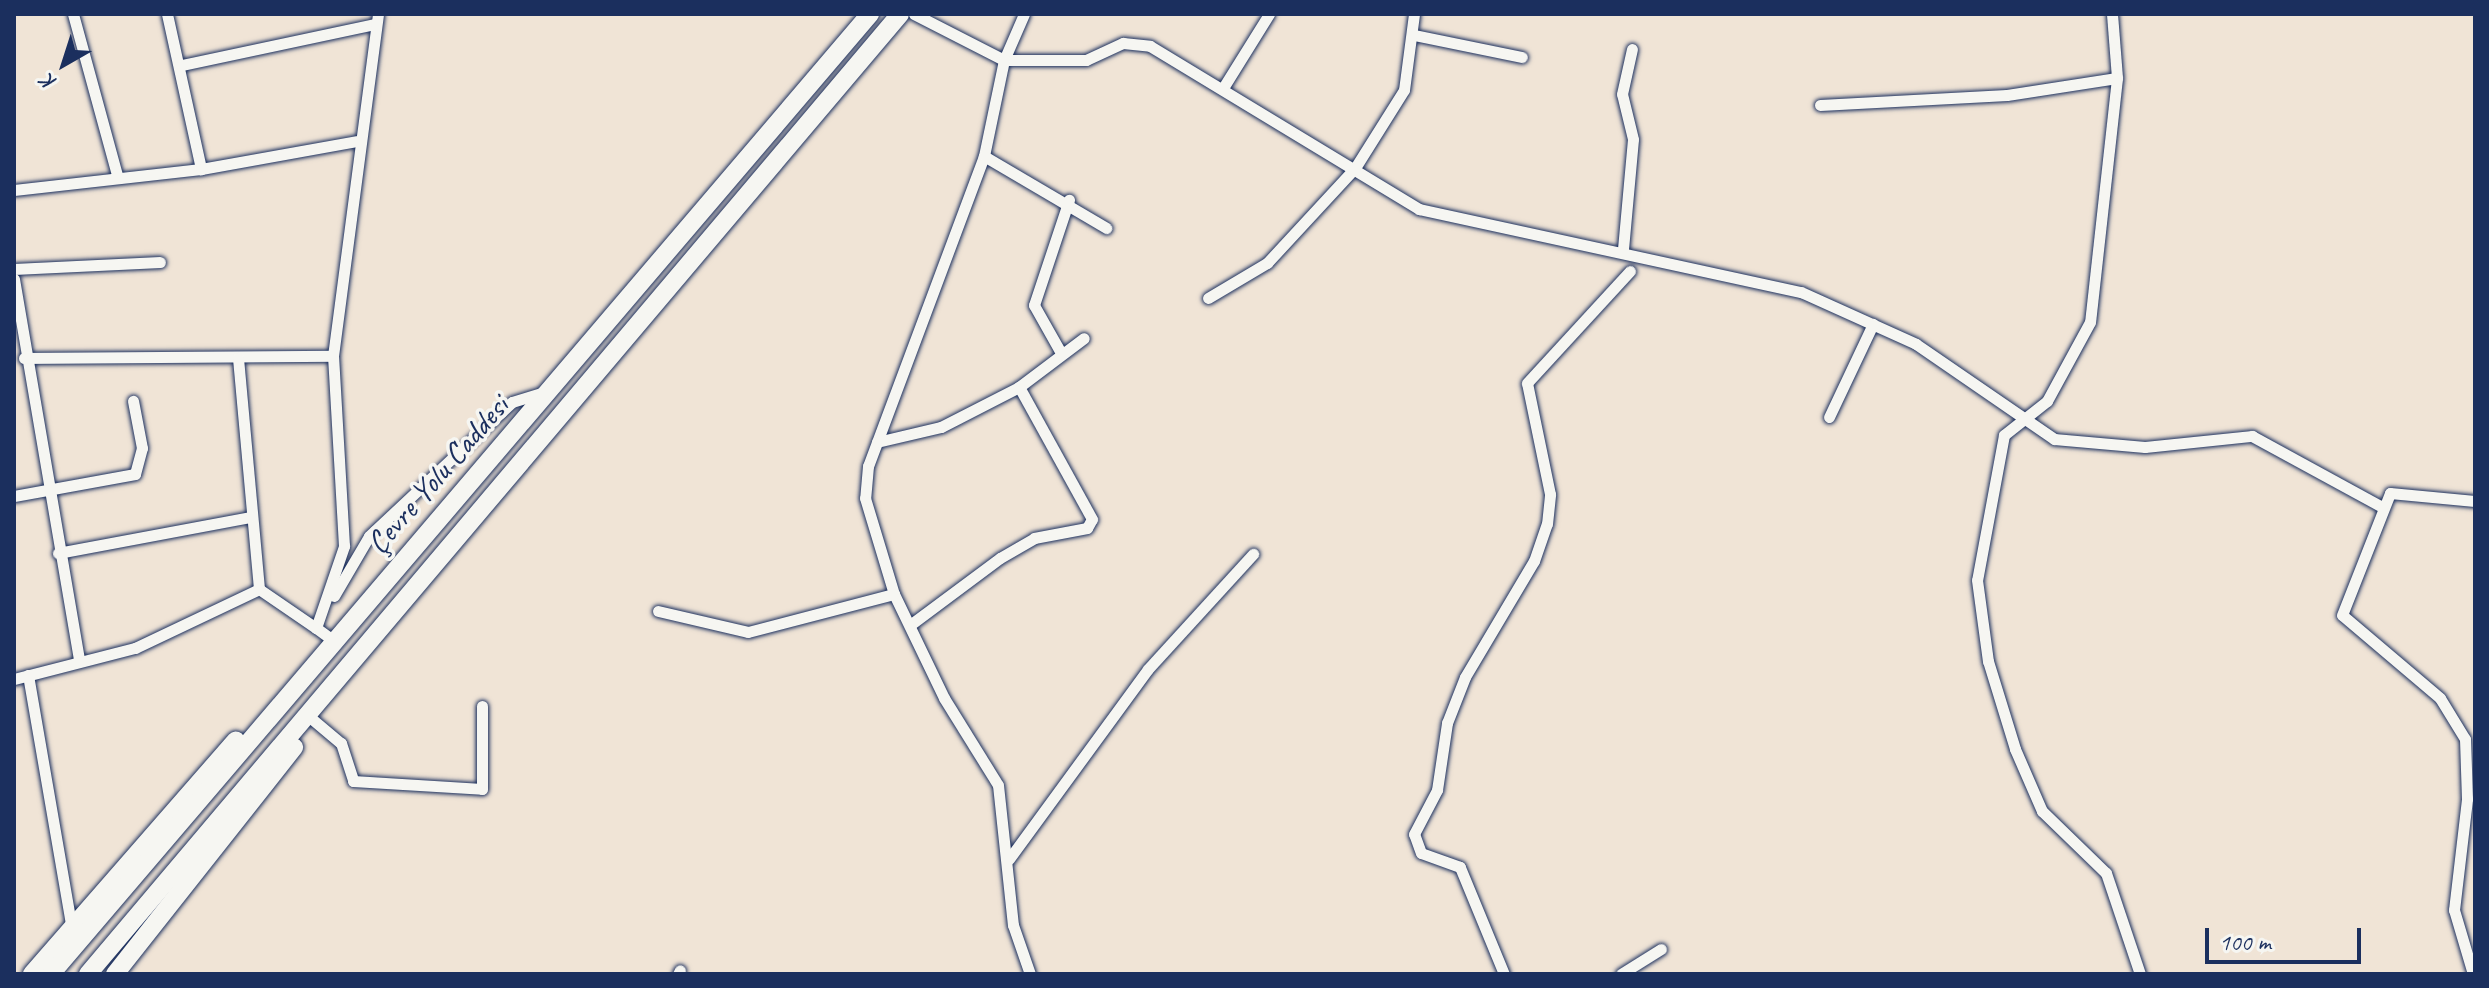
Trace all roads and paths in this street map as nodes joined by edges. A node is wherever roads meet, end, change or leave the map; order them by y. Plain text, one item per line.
1 (73, 14) edge
2 (167, 14) edge
3 (870, 14) edge
4 (900, 14) edge
5 (914, 14) edge
6 (1024, 14) edge
7 (1269, 14) edge
8 (1414, 14) edge
9 (2112, 14) edge
10 (376, 19) edge
11 (1414, 35) junction
12 (1632, 49) dead end
13 (1522, 57) dead end
14 (1004, 60) junction
15 (182, 65) junction
16 (2117, 78) junction
17 (1223, 88) junction
18 (1820, 105) dead end
19 (357, 141) junction
20 (984, 156) junction
21 (1355, 168) junction
22 (201, 169) junction
23 (117, 175) junction
24 (14, 190) edge
25 (1069, 200) junction
26 (1106, 228) dead end
27 (1623, 249) junction
28 (160, 262) dead end
29 (14, 269) edge
30 (1630, 271) dead end
31 (14, 279) edge
32 (1208, 298) dead end
33 (1873, 324) junction
34 (1084, 338) dead end
35 (1061, 353) junction
36 (333, 356) junction
37 (24, 358) junction
38 (238, 358) junction
39 (1019, 387) junction
40 (552, 390) junction
41 (133, 401) dead end
42 (2025, 416) junction
43 (1829, 417) dead end
44 (877, 442) junction
45 (47, 491) junction
46 (14, 496) edge
47 (2475, 501) edge
48 (2382, 507) junction
49 (250, 517) junction
50 (58, 553) junction
51 (1253, 554) dead end
52 (259, 589) junction
53 (894, 594) junction
54 (330, 604) junction
55 (658, 611) dead end
56 (910, 625) junction
57 (316, 628) junction
58 (334, 641) junction
59 (79, 661) junction
60 (28, 675) junction
61 (14, 679) edge
62 (323, 701) junction
63 (482, 706) dead end
64 (312, 719) junction
65 (1009, 859) junction
66 (71, 925) junction
67 (1661, 949) dead end
68 (32, 974) edge
69 (51, 974) edge
70 (88, 974) edge
71 (115, 974) edge
72 (1030, 974) edge
73 (1504, 974) edge
74 (1621, 974) edge
75 (2140, 974) edge
76 (2473, 974) edge

1 - 23 street
2 - 15 street
3 - 40 highway, Çevre Yolu Caddesi
4 - 62 highway, Çevre Yolu Caddesi
5 - 14 street
6 - 14 street
7 - 17 street
8 - 11 street
9 - 16 street
10 - 15 street
10 - 19 street
11 - 13 street
11 - 21 street
12 - 27 street
14 - 17 street
14 - 20 street
15 - 22 street
16 - 18 street
16 - 42 street
17 - 21 street
19 - 22 street
19 - 36 street
20 - 25 street
20 - 44 street
21 - 27 street
21 - 32 street
22 - 23 street
23 - 24 street
25 - 26 street
25 - 35 street
27 - 33 street
28 - 29 street
30 - 73 street
31 - 37 street
33 - 42 street
33 - 43 street
34 - 35 street
35 - 39 street
36 - 38 street
36 - 54 street
37 - 38 street
37 - 45 street
38 - 49 street
39 - 44 street
39 - 56 street
40 - 54 street
40 - 58 highway, Çevre Yolu Caddesi
41 - 45 street
42 - 48 street
42 - 75 street
44 - 53 street
45 - 46 street
45 - 50 street
47 - 48 street
48 - 76 street
49 - 50 street
49 - 52 street
50 - 59 street
51 - 65 street
52 - 57 street
52 - 59 street
53 - 55 street
53 - 56 street
54 - 57 street
56 - 65 street
57 - 58 street
58 - 66 highway
58 - 69 highway, Çevre Yolu Caddesi
59 - 60 street
60 - 61 street
60 - 66 street
62 - 64 highway
62 - 70 highway, Çevre Yolu Caddesi
63 - 64 street
64 - 71 highway
65 - 72 street
66 - 68 highway
67 - 74 street

